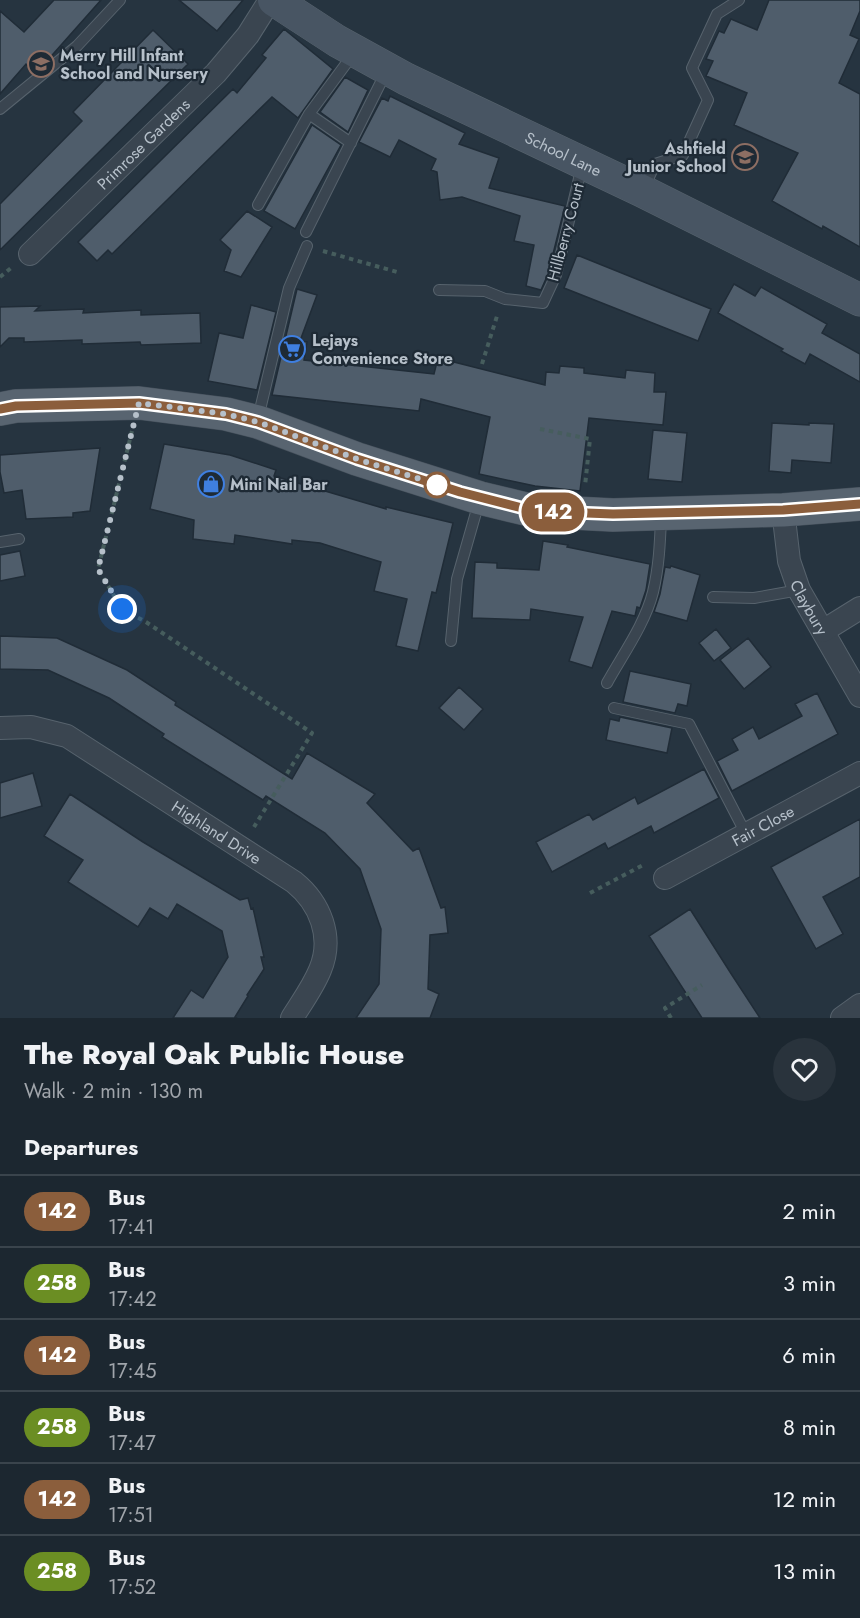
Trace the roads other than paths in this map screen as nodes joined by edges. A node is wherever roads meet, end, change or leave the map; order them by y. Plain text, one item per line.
1 (120, 0) edge
2 (272, 0) edge
3 (738, 0) edge
4 (355, 51) junction
5 (387, 69) junction
6 (0, 109) edge
7 (309, 114) junction
8 (351, 143) junction
9 (583, 162) junction
10 (642, 191) junction
11 (258, 205) dead end
12 (306, 232) dead end
13 (307, 246) road end
14 (30, 254) dead end
15 (439, 290) dead end
16 (860, 300) edge
17 (0, 409) edge
18 (258, 422) junction
19 (480, 498) junction
20 (860, 504) edge
21 (783, 510) junction
22 (662, 513) junction
23 (19, 539) dead end
24 (0, 542) edge
25 (799, 590) junction
26 (714, 597) dead end
27 (860, 608) edge
28 (823, 631) junction
29 (451, 641) dead end
30 (607, 683) dead end
31 (860, 696) edge
32 (614, 708) dead end
33 (0, 728) edge
34 (860, 773) edge
35 (746, 834) junction
36 (665, 878) road end
37 (860, 1005) edge
38 (292, 1018) edge
39 (842, 1018) edge

1 - 6 lane
2 - 4 street, School Lane
2 - 14 street, Primrose Gardens
3 - 10 lane
4 - 5 street, School Lane
4 - 7 lane
5 - 8 lane
5 - 9 street, School Lane
7 - 8 lane
7 - 11 lane
8 - 12 lane
9 - 10 street, School Lane
9 - 15 lane, Hillberry Court
10 - 16 street, School Lane
13 - 18 lane
17 - 18 main road
18 - 19 main road
19 - 22 main road
19 - 29 lane
20 - 21 main road
21 - 22 main road
21 - 25 street, Claybury
22 - 30 lane
23 - 24 lane
25 - 26 lane
25 - 28 street, Claybury
27 - 28 street
28 - 31 street, Claybury
32 - 35 lane
33 - 38 street, Highland Drive
34 - 35 street, Fair Close
35 - 36 street, Fair Close
37 - 39 street

